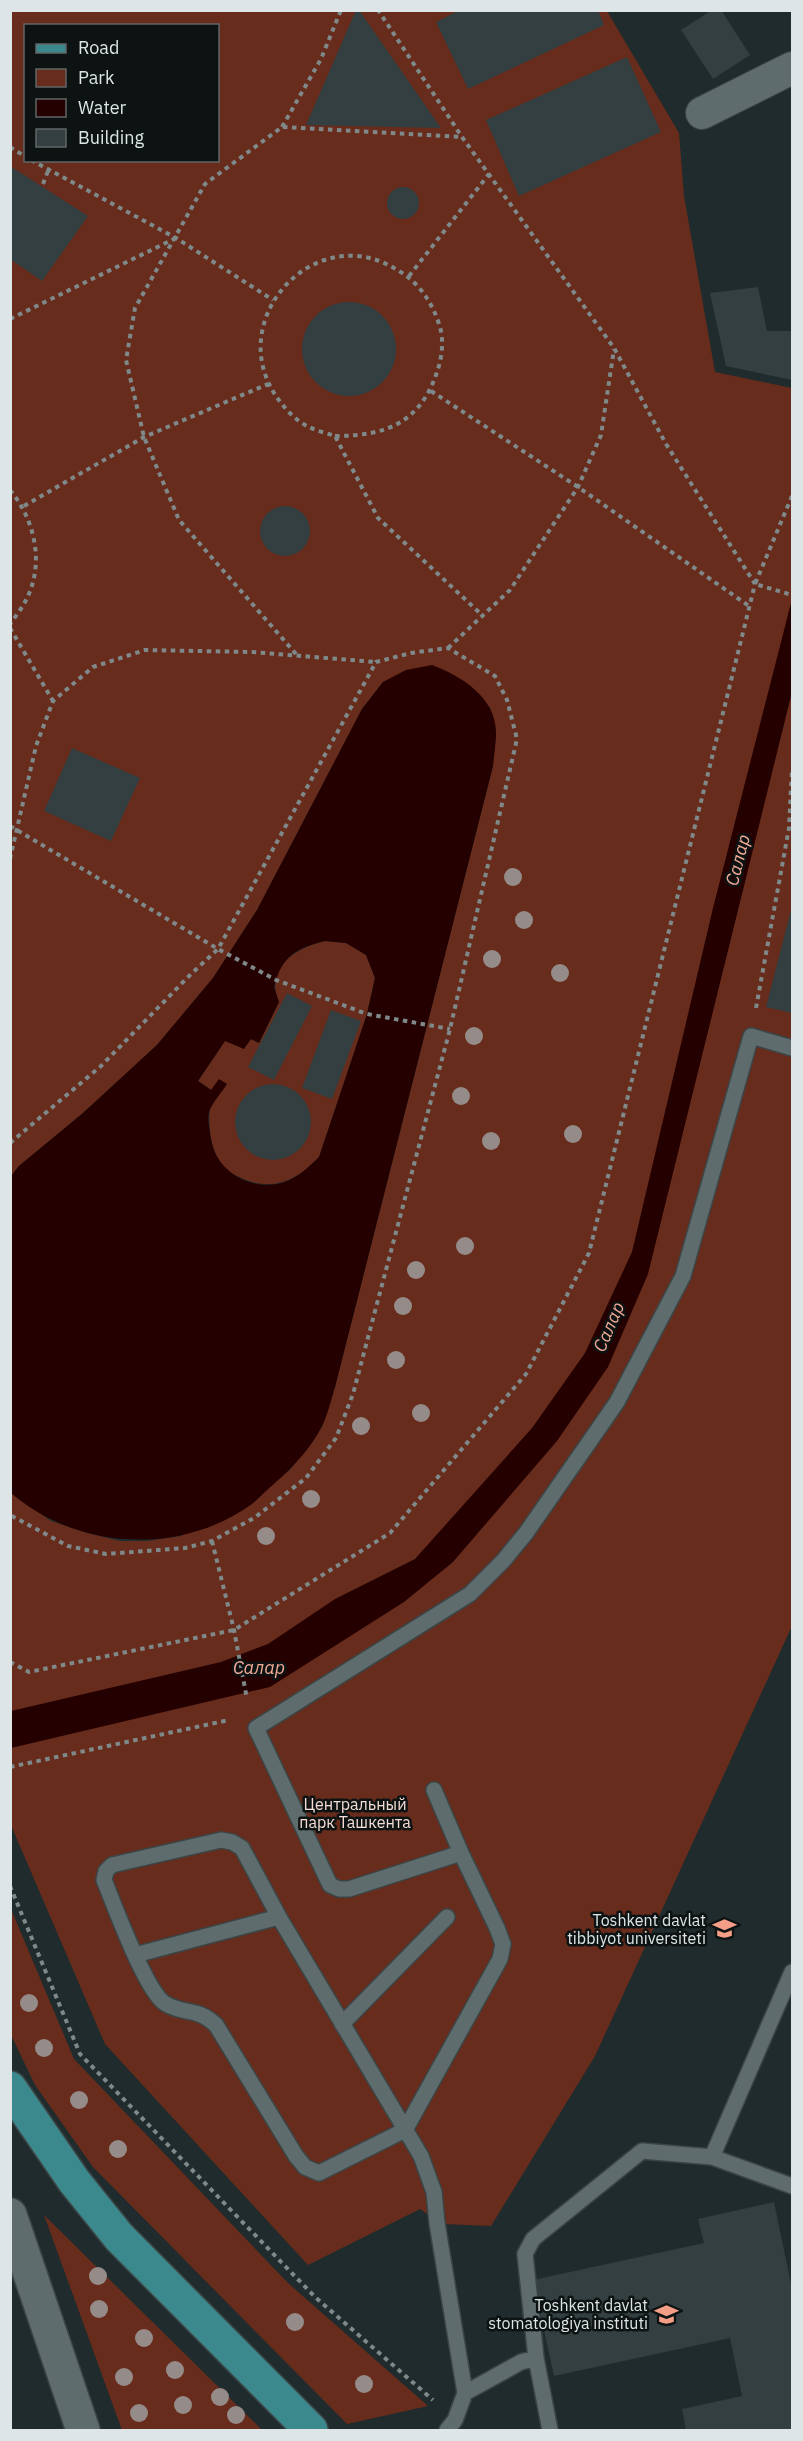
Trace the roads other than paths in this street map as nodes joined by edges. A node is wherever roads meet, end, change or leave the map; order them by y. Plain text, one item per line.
1 (792, 68) edge
2 (702, 113) dead end
3 (792, 1048) edge
4 (434, 1790) dead end
5 (461, 1853) junction
6 (279, 1917) junction
7 (447, 1917) dead end
8 (135, 1955) junction
9 (792, 1972) edge
10 (342, 2024) junction
11 (10, 2088) edge
12 (405, 2130) junction
13 (712, 2157) junction
14 (792, 2186) edge
15 (10, 2215) edge
16 (536, 2358) junction
17 (465, 2393) junction
18 (451, 2425) edge
19 (83, 2430) edge
20 (311, 2430) edge
21 (550, 2430) edge

1 - 2 street
3 - 5 lane
4 - 5 lane
5 - 12 lane
6 - 8 lane
6 - 8 lane
6 - 10 lane
7 - 10 lane
8 - 12 lane
9 - 13 lane
10 - 12 lane
11 - 20 main road
12 - 17 lane
13 - 14 lane
13 - 16 lane
15 - 19 street
16 - 17 lane
16 - 21 lane
17 - 18 lane

